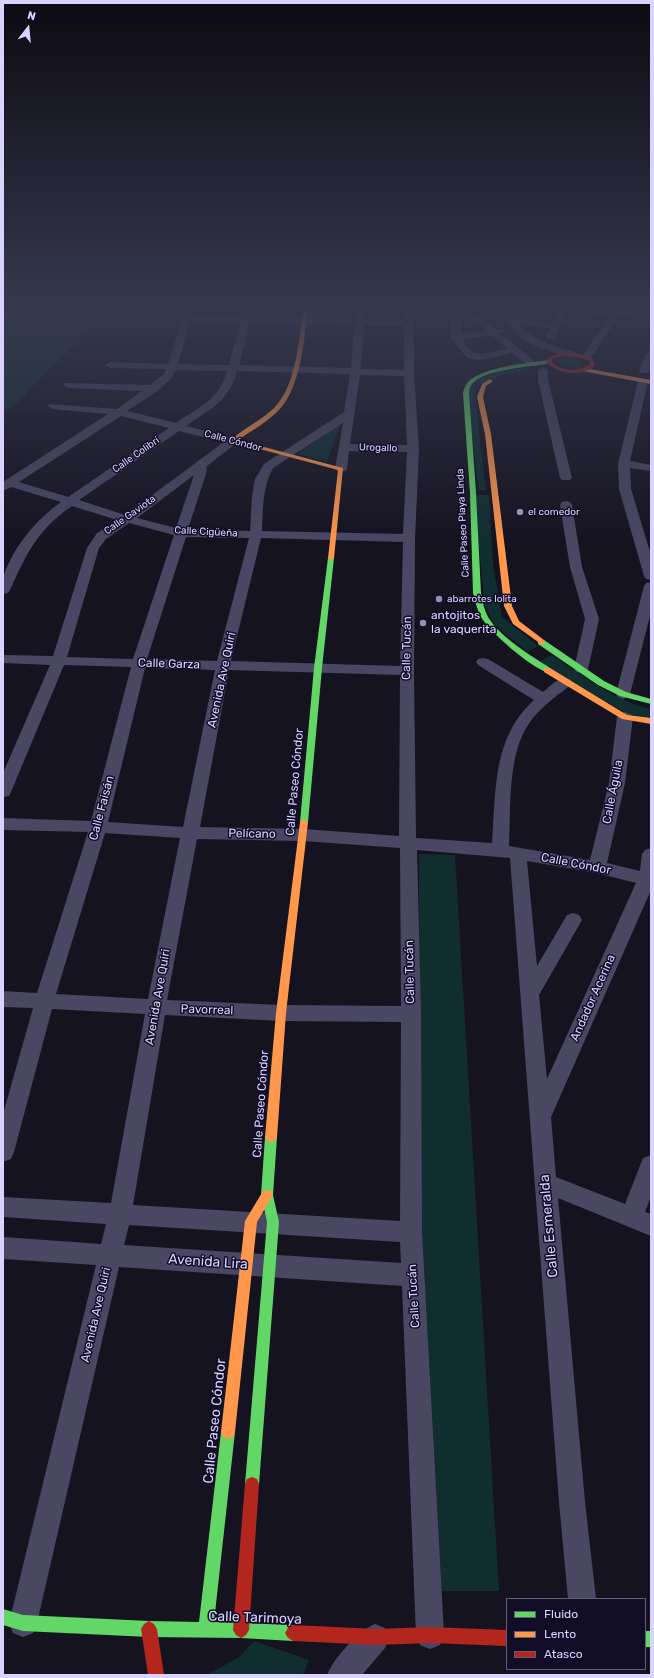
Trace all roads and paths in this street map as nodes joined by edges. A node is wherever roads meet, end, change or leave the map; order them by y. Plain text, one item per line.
1 (133, 387) edge
2 (226, 387) edge
3 (289, 387) edge
4 (353, 387) edge
5 (410, 387) edge
6 (468, 387) edge
7 (483, 387) edge
8 (545, 387) edge
9 (644, 387) edge
10 (152, 388) joint
11 (53, 406) dead end
12 (119, 412) junction
13 (349, 414) junction
14 (176, 427) junction
15 (233, 441) junction
16 (344, 447) junction
17 (413, 449) junction
18 (283, 455) junction
19 (201, 464) junction
20 (624, 464) junction
21 (651, 468) edge
22 (341, 469) junction
23 (566, 478) dead end
24 (6, 485) edge
25 (484, 493) junction
26 (69, 502) junction
27 (566, 504) dead end
28 (127, 519) junction
29 (182, 533) junction
30 (256, 535) junction
31 (334, 537) junction
32 (409, 538) junction
33 (8, 569) edge
34 (651, 576) edge
35 (651, 586) edge
36 (3, 590) edge
37 (540, 654) junction
38 (3, 659) edge
39 (59, 660) junction
40 (139, 662) junction
41 (483, 662) dead end
42 (223, 666) junction
43 (318, 668) junction
44 (582, 669) junction
45 (407, 671) junction
46 (565, 682) junction
47 (623, 694) junction
48 (544, 699) junction
49 (651, 702) edge
50 (625, 717) junction
51 (651, 721) edge
52 (3, 792) edge
53 (3, 824) edge
54 (98, 827) junction
55 (190, 833) junction
56 (303, 835) junction
57 (408, 842) junction
58 (509, 851) junction
59 (651, 854) edge
60 (597, 867) junction
61 (649, 879) edge
62 (574, 920) dead end
63 (530, 994) junction
64 (3, 999) edge
65 (45, 1000) junction
66 (156, 1008) junction
67 (281, 1013) junction
68 (411, 1014) junction
69 (540, 1116) junction
70 (3, 1152) edge
71 (651, 1165) edge
72 (545, 1183) junction
73 (267, 1196) junction
74 (3, 1206) edge
75 (120, 1214) junction
76 (642, 1221) edge
77 (262, 1222) junction
78 (411, 1232) junction
79 (3, 1248) edge
80 (111, 1255) junction
81 (246, 1264) junction
82 (269, 1266) junction
83 (413, 1275) junction
84 (582, 1598) edge
85 (3, 1617) edge
86 (24, 1623) junction
87 (149, 1629) junction
88 (206, 1630) junction
89 (241, 1630) junction
90 (430, 1635) junction
91 (376, 1637) junction
92 (506, 1638) edge
93 (156, 1675) edge
94 (342, 1675) edge

1 - 10 street
2 - 14 street, Calle Colibrí
3 - 15 street, Calle Gaviota
4 - 13 street, Calle Paseo Cóndor
5 - 17 street, Calle Tucán
6 - 25 street, Calle Paseo Playa Linda
7 - 25 street, Calle Paseo Playa Linda
8 - 23 street
9 - 20 street
10 - 12 street
11 - 12 street, Calle Cóndor
12 - 14 street, Calle Cóndor
12 - 24 street
13 - 16 street, Calle Paseo Cóndor
13 - 18 street, Avenida Ave Quiri
14 - 15 street, Calle Cóndor
14 - 26 street, Calle Colibrí
15 - 18 street, Calle Cóndor
15 - 19 street, Calle Gaviota
16 - 17 street, Urogallo
16 - 22 street, Calle Paseo Cóndor
17 - 32 street, Calle Tucán
18 - 22 street, Calle Cóndor
18 - 30 street, Avenida Ave Quiri
19 - 28 street, Calle Gaviota
19 - 29 street, Calle Faisán
20 - 21 street
20 - 34 street
22 - 31 street, Calle Paseo Cóndor
24 - 26 street, Calle Cigüeña
25 - 37 street, Calle Paseo Playa Linda
25 - 37 street, Calle Paseo Playa Linda
26 - 28 street, Calle Cigüeña
26 - 33 street, Calle Colibrí
27 - 44 street
28 - 29 street, Calle Cigüeña
28 - 39 street, Calle Gaviota
29 - 30 street, Calle Cigüeña
29 - 40 street, Calle Faisán
30 - 31 street, Calle Cigüeña
30 - 42 street, Avenida Ave Quiri
31 - 32 street, Calle Cigüeña
31 - 43 street, Calle Paseo Cóndor
32 - 45 street, Calle Tucán
33 - 36 street, Calle Colibrí
35 - 47 street
37 - 44 street, Calle Paseo Playa Linda
37 - 46 street, Calle Paseo Playa Linda
38 - 39 street, Calle Garza
39 - 40 street, Calle Garza
39 - 52 street, Calle Gaviota
40 - 42 street, Calle Garza
40 - 54 street, Calle Faisán
41 - 48 street
42 - 43 street, Calle Garza
42 - 55 street, Avenida Ave Quiri
43 - 45 street, Calle Garza
43 - 56 street, Calle Paseo Cóndor
44 - 47 street, Calle Paseo Playa Linda
45 - 57 street, Calle Tucán
46 - 48 street, Calle Esmeralda
46 - 50 street, Calle Paseo Playa Linda
47 - 49 street, Calle Paseo Playa Linda
48 - 58 street, Calle Esmeralda
50 - 51 street, Calle Paseo Playa Linda
50 - 60 street, Calle Águila
53 - 54 street, Pelícano
54 - 55 street, Pelícano
54 - 65 street, Calle Faisán
55 - 56 street, Pelícano
55 - 66 street, Avenida Ave Quiri
56 - 57 street, Pelícano
56 - 67 street, Calle Paseo Cóndor
57 - 58 street, Pelícano
57 - 68 street, Calle Tucán
58 - 60 street, Calle Cóndor
58 - 63 street, Calle Esmeralda
59 - 61 street, Andador Acerina
60 - 61 street, Calle Cóndor
61 - 69 street, Andador Acerina
62 - 63 street
63 - 69 street, Calle Esmeralda
64 - 65 street, Pavorreal
65 - 66 street, Pavorreal
65 - 70 street, Calle Faisán
66 - 67 street, Pavorreal
66 - 75 street, Avenida Ave Quiri
67 - 68 street, Pavorreal
67 - 73 street, Calle Paseo Cóndor
68 - 78 street, Calle Tucán
69 - 72 street, Calle Esmeralda
71 - 76 street
72 - 76 street
72 - 84 street, Calle Esmeralda
73 - 77 street, Calle Paseo Cóndor
73 - 77 street, Calle Paseo Cóndor
74 - 75 street
75 - 77 street
75 - 80 street, Avenida Ave Quiri
77 - 78 street
77 - 81 street, Calle Paseo Cóndor
77 - 82 street, Calle Paseo Cóndor
78 - 83 street, Calle Tucán
79 - 80 street, Avenida Lira
80 - 81 street, Avenida Lira
80 - 86 street, Avenida Ave Quiri
81 - 82 street, Avenida Lira
81 - 88 street, Calle Paseo Cóndor
82 - 83 street, Avenida Lira
82 - 89 street, Calle Paseo Cóndor
83 - 90 street, Calle Tucán
85 - 86 street, Calle Tarimoya
86 - 87 street, Calle Tarimoya
87 - 88 street, Calle Tarimoya
87 - 93 street
88 - 89 street, Calle Tarimoya
89 - 91 street, Calle Tarimoya
90 - 91 street, Calle Tarimoya
90 - 92 street, Calle Tarimoya
91 - 94 street

